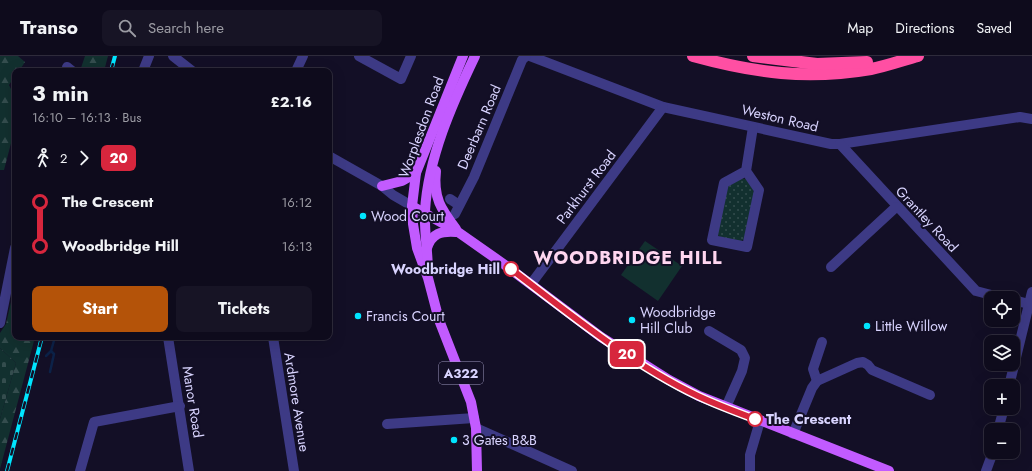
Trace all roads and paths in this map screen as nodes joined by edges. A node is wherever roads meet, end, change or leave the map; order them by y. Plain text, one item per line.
1 (149, 56) edge
2 (172, 56) edge
3 (303, 56) edge
4 (359, 56) edge
5 (411, 56) edge
6 (463, 56) edge
7 (475, 56) edge
8 (693, 56) edge
9 (753, 56) edge
10 (918, 56) edge
11 (526, 57) edge
12 (144, 68) edge
13 (188, 68) edge
14 (297, 68) edge
15 (663, 107) junction
16 (1032, 120) edge
17 (753, 127) junction
18 (438, 143) junction
19 (840, 144) junction
20 (332, 158) edge
21 (746, 171) junction
22 (416, 173) junction
23 (382, 186) junction
24 (450, 199) dead end
25 (412, 206) junction
26 (896, 207) junction
27 (425, 213) junction
28 (458, 232) junction
29 (426, 249) junction
30 (12, 263) edge
31 (832, 267) dead end
32 (428, 278) junction
33 (531, 284) junction
34 (1032, 292) edge
35 (984, 293) edge
36 (1020, 302) edge
37 (1029, 304) junction
38 (0, 323) edge
39 (709, 331) dead end
40 (169, 340) edge
41 (273, 340) edge
42 (822, 342) dead end
43 (1011, 379) edge
44 (817, 381) junction
45 (930, 396) dead end
46 (180, 406) junction
47 (726, 407) junction
48 (474, 418) junction
49 (760, 421) junction
50 (387, 424) dead end
51 (476, 428) junction
52 (793, 434) junction
53 (990, 459) edge
54 (80, 471) edge
55 (189, 471) edge
56 (294, 471) edge
57 (477, 471) edge
58 (572, 471) edge
59 (750, 471) edge
60 (887, 471) edge
61 (986, 471) edge

1 - 12 street
2 - 13 street
3 - 14 street
4 - 5 street
6 - 22 main road, Worplesdon Road
7 - 18 main road, Worplesdon Road
8 - 10 highway
9 - 10 highway
11 - 15 street, Weston Road
11 - 24 street, Deerbarn Road
15 - 17 street, Weston Road
15 - 33 street, Parkhurst Road
16 - 19 street, Weston Road
17 - 19 street, Weston Road
17 - 21 street
18 - 27 main road, Worplesdon Road
18 - 28 main road
19 - 26 street, Grantley Road
20 - 23 street
21 - 21 street
22 - 23 main road
22 - 25 main road, Worplesdon Road
23 - 25 street
25 - 27 main road
25 - 32 main road, Worplesdon Road
26 - 31 street
26 - 35 street, Grantley Road
27 - 28 main road
27 - 29 main road, Worplesdon Road
28 - 29 main road
28 - 33 main road
29 - 32 main road, Worplesdon Road
30 - 38 street
32 - 48 main road, Worplesdon Road / A322
33 - 47 main road
34 - 37 street
36 - 37 street
37 - 43 street
39 - 47 street
40 - 46 street, Manor Road
41 - 56 street, Ardmore Avenue
42 - 44 street
44 - 45 street
44 - 52 street
46 - 54 street
46 - 55 street, Manor Road
47 - 49 main road
48 - 50 street
48 - 51 main road, Worplesdon Road / A322
49 - 52 main road
49 - 59 street
51 - 57 main road, Worplesdon Road / A322
51 - 58 street
52 - 60 main road
53 - 61 street

